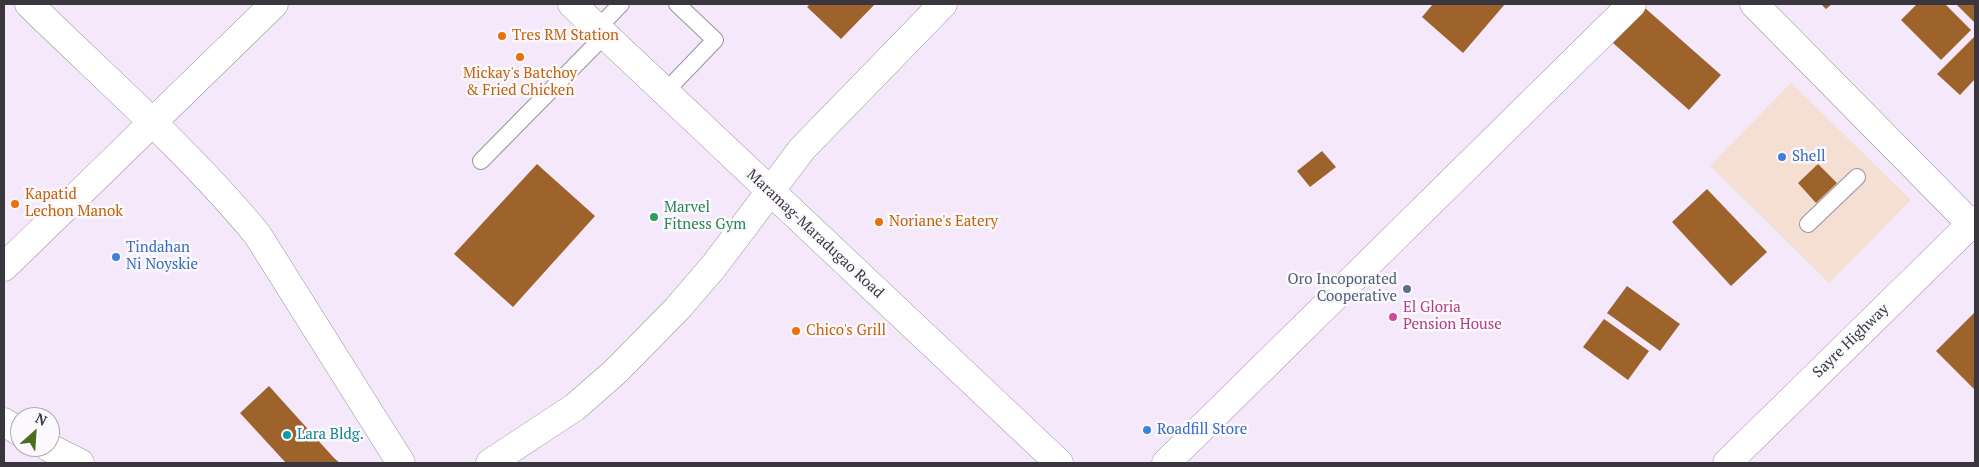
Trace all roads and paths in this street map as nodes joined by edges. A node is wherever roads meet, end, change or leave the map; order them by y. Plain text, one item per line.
1 (29, 4) edge
2 (274, 4) edge
3 (572, 4) edge
4 (621, 4) edge
5 (677, 4) edge
6 (942, 4) edge
7 (1632, 4) edge
8 (1754, 4) edge
9 (601, 32) junction
10 (665, 92) junction
11 (152, 124) junction
12 (481, 161) dead end
13 (1856, 177) dead end
14 (770, 191) junction
15 (1808, 224) dead end
16 (1974, 224) edge
17 (4, 268) edge
18 (60, 453) edge
19 (80, 463) edge
20 (402, 463) edge
21 (490, 463) edge
22 (1059, 463) edge
23 (1166, 463) edge
24 (1727, 463) edge

1 - 11 main road
2 - 11 main road
3 - 9 main road, Maramag-Maradugao Road
4 - 9 lane
5 - 10 lane
6 - 14 main road
7 - 23 main road
8 - 16 main road
9 - 10 main road, Maramag-Maradugao Road
9 - 12 lane
10 - 14 main road, Maramag-Maradugao Road
11 - 17 main road
11 - 20 main road
13 - 15 lane
14 - 21 main road
14 - 22 main road, Maramag-Maradugao Road
16 - 24 main road, Sayre Highway
18 - 19 main road

